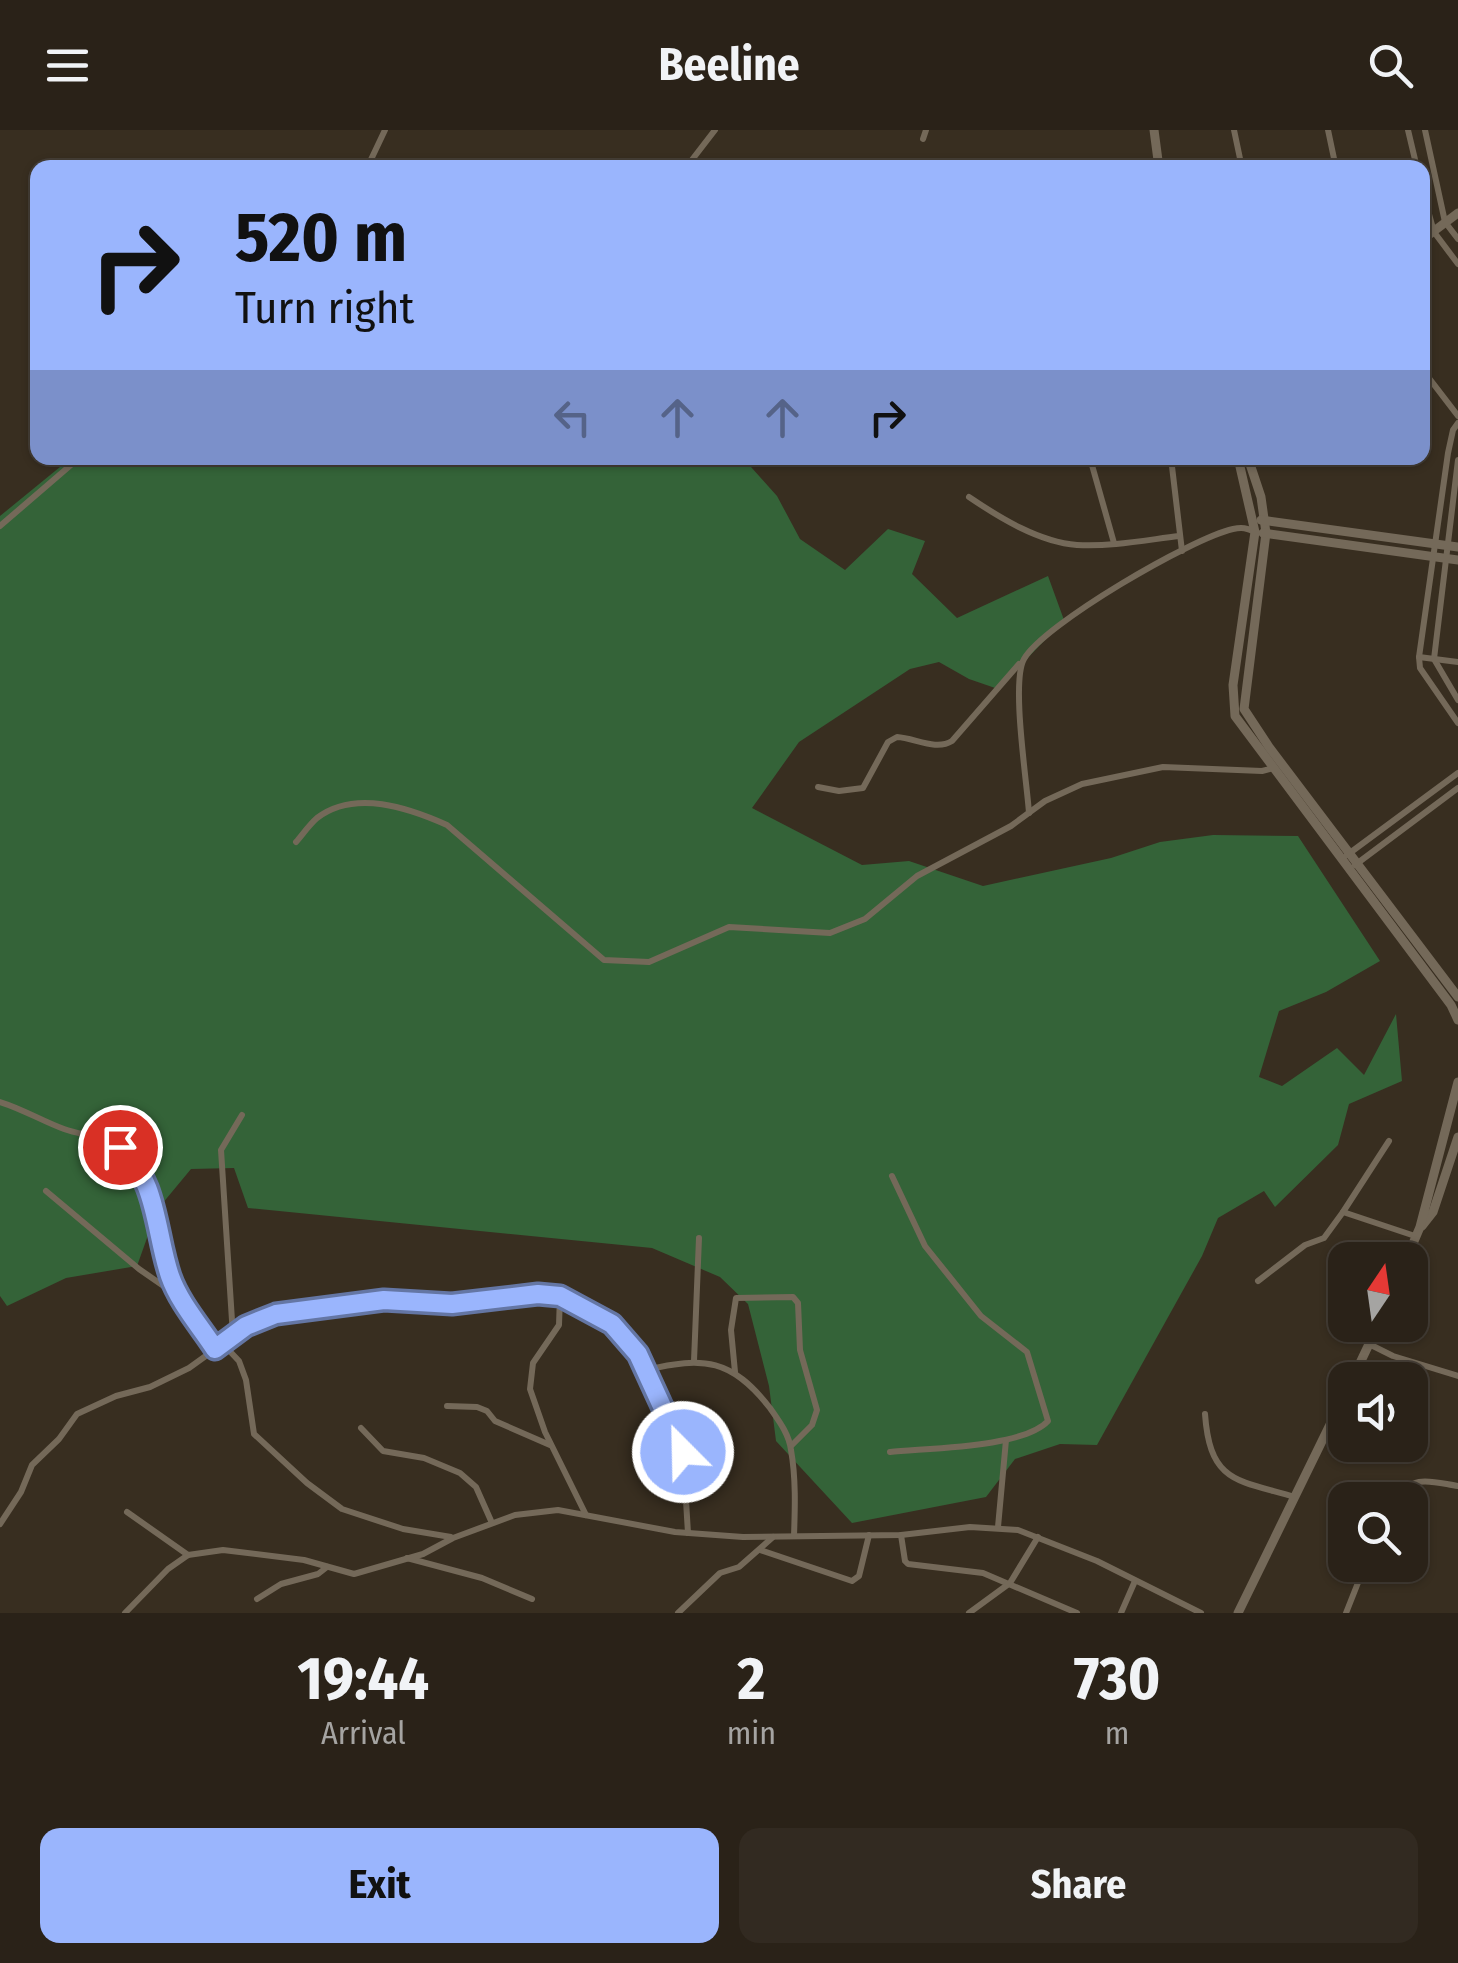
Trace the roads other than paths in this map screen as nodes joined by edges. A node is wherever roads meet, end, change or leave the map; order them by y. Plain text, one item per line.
1 (385, 130) edge
2 (715, 130) edge
3 (1154, 130) edge
4 (1234, 130) edge
5 (1328, 130) edge
6 (1408, 130) edge
7 (1425, 130) edge
8 (371, 160) edge
9 (692, 160) edge
10 (1158, 160) edge
11 (1240, 160) edge
12 (1334, 160) edge
13 (1416, 160) edge
14 (1458, 213) edge
15 (1430, 218) edge
16 (1446, 222) junction
17 (1434, 232) junction
18 (1430, 235) edge
19 (1458, 239) edge
20 (1458, 264) edge
21 (1430, 380) edge
22 (1458, 419) edge
23 (1458, 460) edge
24 (71, 465) edge
25 (1091, 465) edge
26 (1172, 465) edge
27 (1240, 465) edge
28 (1249, 465) edge
29 (969, 498) dead end
30 (0, 526) edge
31 (1257, 526) junction
32 (1179, 536) junction
33 (1114, 543) junction
34 (1436, 544) junction
35 (1454, 546) edge
36 (1182, 552) junction
37 (1434, 556) junction
38 (1452, 559) edge
39 (1419, 657) junction
40 (1434, 659) junction
41 (1022, 661) junction
42 (1458, 662) edge
43 (1450, 689) junction
44 (1438, 696) junction
45 (1458, 700) edge
46 (1458, 723) edge
47 (1277, 766) junction
48 (1458, 773) edge
49 (818, 787) dead end
50 (1458, 788) edge
51 (1418, 804) junction
52 (1426, 813) junction
53 (1029, 814) junction
54 (296, 842) dead end
55 (1346, 856) junction
56 (1354, 866) junction
57 (1436, 977) junction
58 (1458, 998) edge
59 (1458, 1020) edge
60 (1458, 1082) edge
61 (0, 1102) edge
62 (1456, 1105) edge
63 (242, 1115) dead end
64 (1458, 1137) edge
65 (1389, 1141) dead end
66 (1440, 1150) junction
67 (1453, 1154) junction
68 (892, 1176) dead end
69 (46, 1191) dead end
70 (1343, 1212) junction
71 (1418, 1232) junction
72 (699, 1238) dead end
73 (1414, 1242) edge
74 (1258, 1281) dead end
75 (560, 1296) junction
76 (181, 1298) junction
77 (233, 1336) junction
78 (1370, 1344) joint
79 (218, 1346) junction
80 (694, 1361) junction
81 (1361, 1362) edge
82 (646, 1370) junction
83 (735, 1372) junction
84 (1458, 1376) edge
85 (448, 1406) dead end
86 (1205, 1414) dead end
87 (360, 1428) dead end
88 (1328, 1429) edge
89 (1006, 1440) junction
90 (551, 1446) junction
91 (791, 1446) junction
92 (890, 1452) dead end
93 (1414, 1482) edge
94 (1458, 1486) edge
95 (1295, 1497) junction
96 (127, 1512) dead end
97 (586, 1515) junction
98 (492, 1523) junction
99 (0, 1524) edge
100 (998, 1527) junction
101 (688, 1533) junction
102 (869, 1534) junction
103 (901, 1535) junction
104 (794, 1536) junction
105 (1038, 1536) junction
106 (773, 1537) junction
107 (452, 1538) junction
108 (760, 1550) junction
109 (188, 1555) junction
110 (407, 1558) junction
111 (328, 1566) junction
112 (1135, 1581) junction
113 (1010, 1582) junction
114 (1359, 1582) edge
115 (257, 1599) dead end
116 (532, 1599) dead end
117 (681, 1611) edge
118 (125, 1613) edge
119 (969, 1613) edge
120 (1076, 1613) edge
121 (1121, 1613) edge
122 (1200, 1613) edge
123 (1238, 1613) edge
124 (1346, 1613) edge

1 - 8 street
2 - 9 street
3 - 10 main road
4 - 11 street
5 - 12 street
6 - 13 street
7 - 16 street
14 - 16 main road
15 - 17 street
16 - 17 main road
16 - 19 street
17 - 18 main road
17 - 20 street
21 - 22 street
22 - 34 street
23 - 35 street
24 - 30 street
25 - 33 street
26 - 32 street
27 - 31 main road
28 - 31 main road
29 - 33 street
31 - 34 main road
31 - 36 street
31 - 37 main road
31 - 47 main road
32 - 33 street
32 - 36 street
34 - 35 main road
34 - 37 street
35 - 38 street
36 - 41 street
37 - 38 main road
37 - 39 street
38 - 40 street
39 - 40 street
39 - 44 street
40 - 42 street
40 - 43 street
41 - 49 street
41 - 53 street
43 - 44 street
43 - 45 street
44 - 46 street
47 - 53 street
47 - 55 main road
48 - 51 street
50 - 52 street
51 - 52 street
51 - 55 street
52 - 56 street
53 - 54 street
55 - 56 main road
56 - 57 main road
57 - 58 main road
57 - 59 main road
60 - 62 main road
61 - 76 street
62 - 66 main road
63 - 77 street
64 - 67 main road
65 - 70 street
66 - 67 main road
66 - 71 main road
67 - 71 main road
68 - 89 street
69 - 76 street
70 - 71 street
70 - 74 street
71 - 73 main road
72 - 80 street
75 - 77 street
75 - 82 street
75 - 90 street
76 - 79 street
77 - 79 street
78 - 81 main road
78 - 84 street
79 - 99 street
79 - 107 street
80 - 82 street
80 - 83 street
82 - 101 street
83 - 91 street
83 - 91 street
85 - 90 street
86 - 95 street
87 - 98 street
88 - 95 main road
89 - 92 street
89 - 100 street
90 - 97 street
91 - 104 street
93 - 94 street
95 - 123 main road
96 - 109 street
97 - 98 street
97 - 101 street
98 - 107 street
100 - 103 street
100 - 105 street
101 - 106 street
102 - 103 street
102 - 104 street
102 - 108 street
103 - 113 street
104 - 106 street
105 - 112 street
105 - 113 street
106 - 108 street
107 - 110 street
108 - 117 street
109 - 111 street
109 - 118 street
110 - 111 street
110 - 116 street
111 - 115 street
112 - 121 street
112 - 122 street
113 - 119 street
113 - 120 street
114 - 124 street

